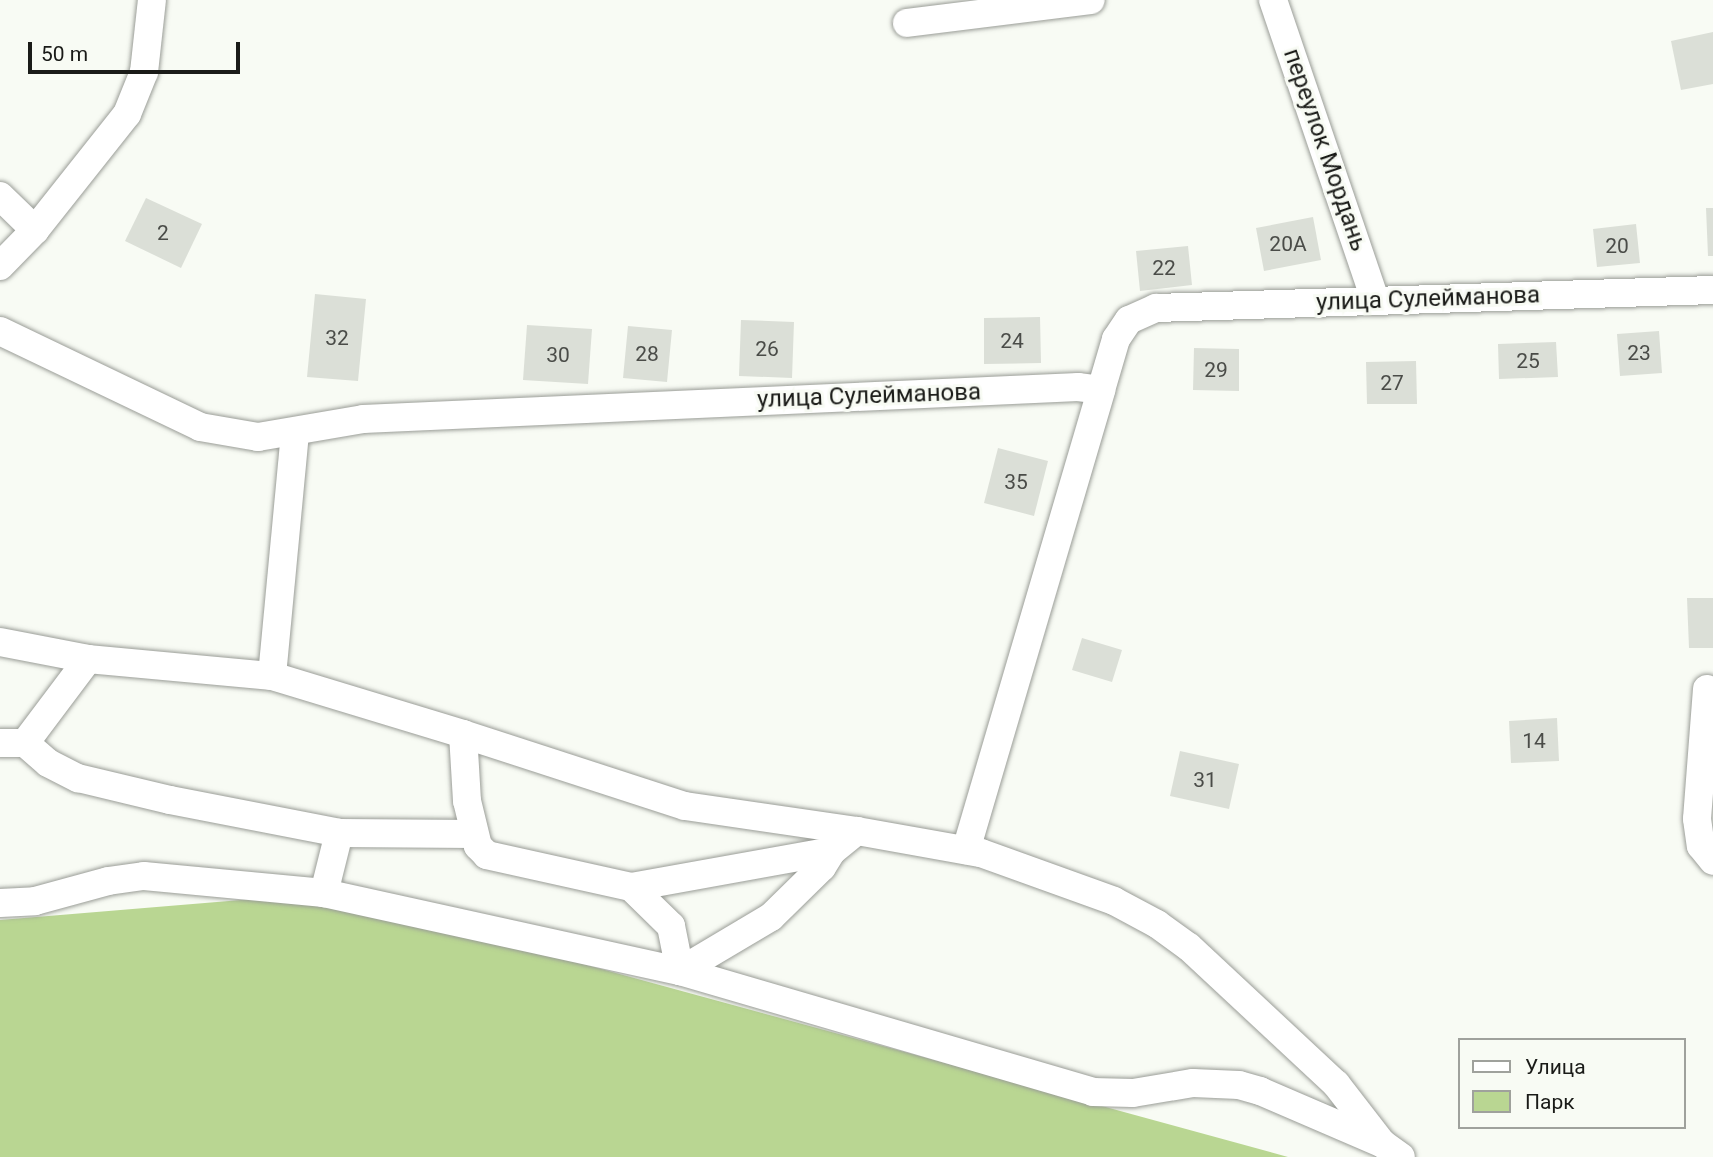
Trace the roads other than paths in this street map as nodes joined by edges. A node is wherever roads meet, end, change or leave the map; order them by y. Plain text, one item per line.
1 (152, 0) edge
2 (1091, 0) edge
3 (1273, 0) edge
4 (907, 23) dead end
5 (0, 196) edge
6 (35, 230) junction
7 (0, 266) edge
8 (1713, 290) edge
9 (1375, 300) junction
10 (0, 331) edge
11 (1101, 390) junction
12 (295, 433) junction
13 (0, 642) edge
14 (88, 659) junction
15 (272, 676) junction
16 (1707, 689) dead end
17 (463, 734) junction
18 (12, 743) edge
19 (857, 831) junction
20 (339, 833) junction
21 (474, 834) junction
22 (831, 850) junction
23 (966, 850) junction
24 (1713, 861) edge
25 (631, 887) junction
26 (324, 893) junction
27 (0, 903) edge
28 (680, 971) junction
29 (1392, 1150) edge

1 - 6 street
2 - 4 street
3 - 9 street, переулок Мордань
5 - 6 street
6 - 7 street
8 - 9 street, улица Сулейманова
9 - 11 street, улица Сулейманова
10 - 12 street, улица Сулейманова
11 - 12 street, улица Сулейманова
11 - 23 street
12 - 15 street
13 - 14 street
14 - 15 street
14 - 18 street
15 - 17 street
16 - 24 street
17 - 19 street
17 - 21 street
18 - 20 street
19 - 22 street
19 - 23 street
20 - 21 street
20 - 26 street
21 - 25 street
22 - 25 street
22 - 28 street
23 - 29 street
25 - 28 street
26 - 27 street
26 - 28 street
28 - 29 street

